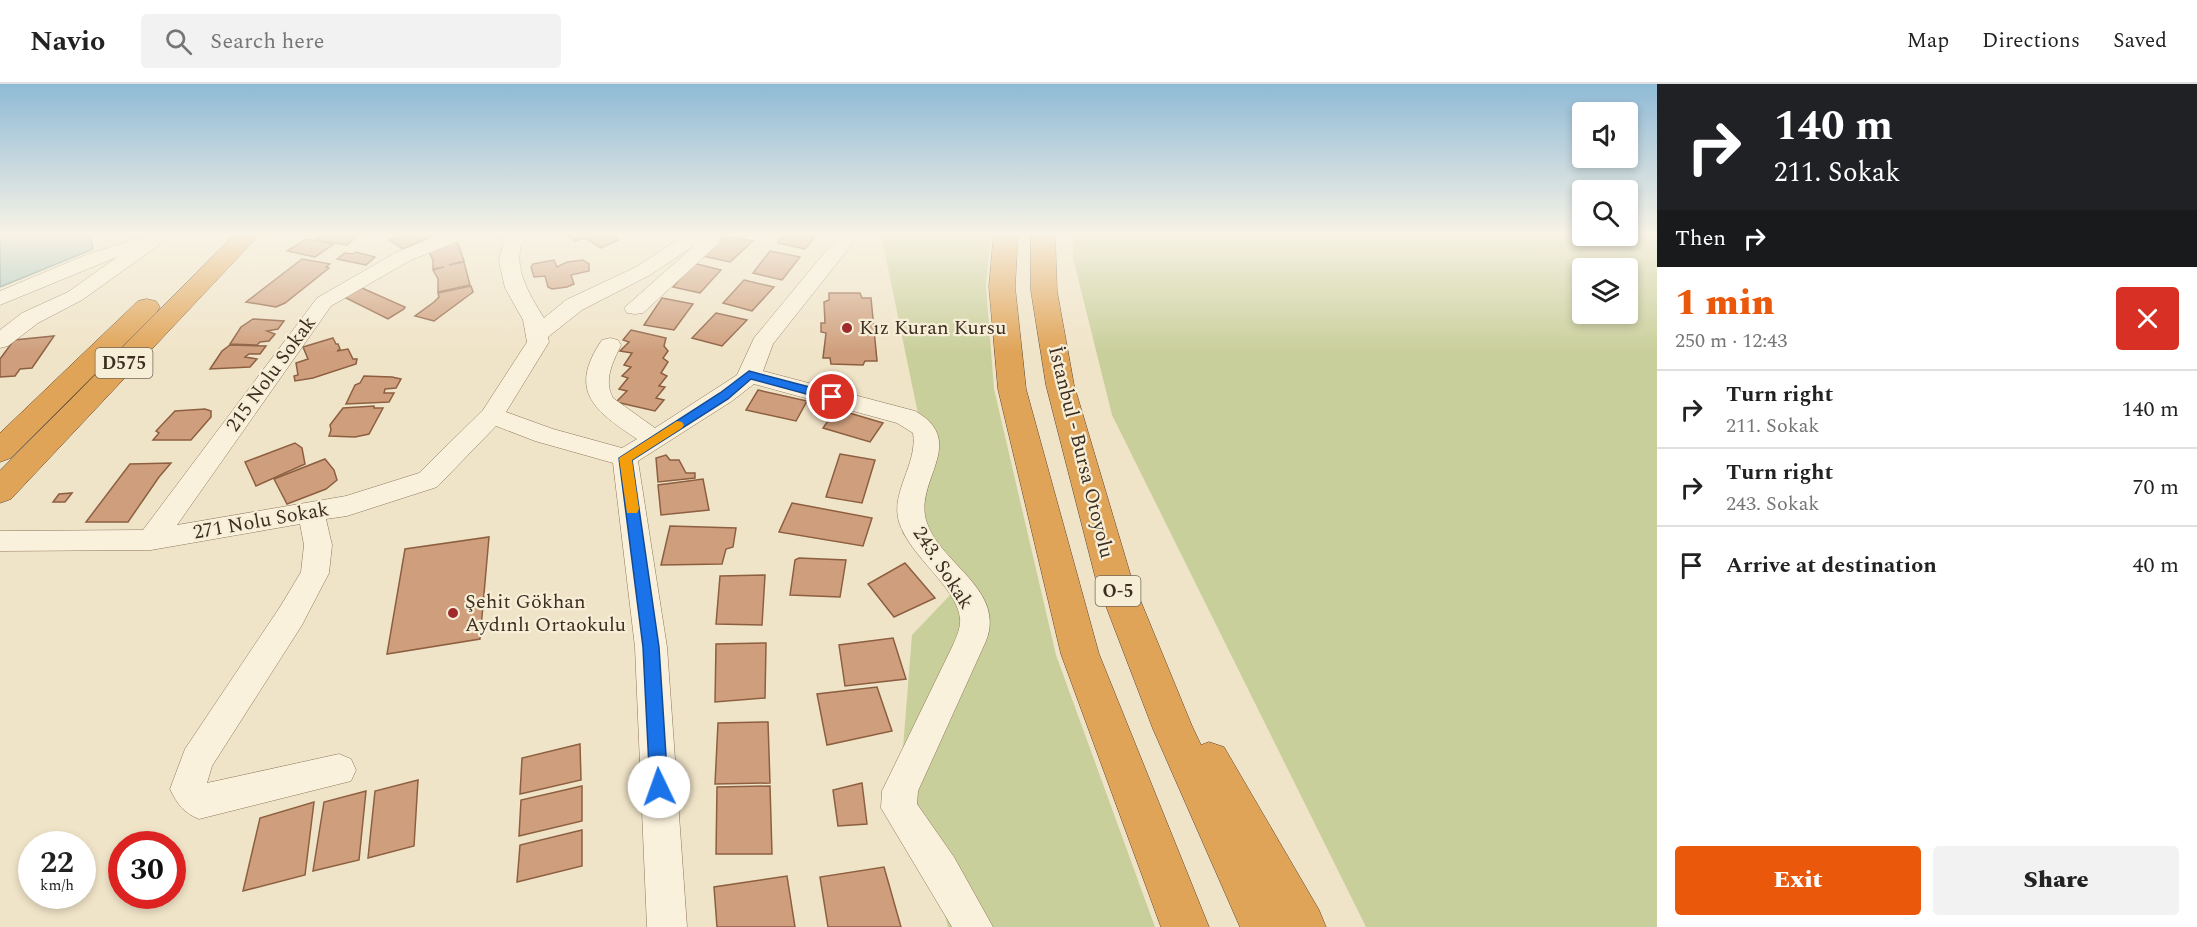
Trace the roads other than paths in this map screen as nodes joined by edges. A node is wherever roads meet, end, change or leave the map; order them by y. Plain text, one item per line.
1 (59, 273) edge
2 (105, 273) edge
3 (108, 273) edge
4 (182, 273) edge
5 (210, 273) edge
6 (374, 273) edge
7 (512, 273) edge
8 (638, 273) edge
9 (673, 273) edge
10 (818, 273) edge
11 (1003, 273) edge
12 (1044, 273) edge
13 (0, 299) edge
14 (635, 308) dead end
15 (0, 319) edge
16 (537, 335) junction
17 (0, 341) edge
18 (610, 345) dead end
19 (749, 375) junction
20 (1060, 385) junction
21 (492, 416) junction
22 (654, 439) junction
23 (0, 451) edge
24 (625, 458) junction
25 (0, 491) edge
26 (311, 513) junction
27 (151, 540) junction
28 (0, 541) edge
29 (339, 770) dead end
30 (667, 927) edge
31 (973, 927) edge
32 (1185, 927) edge
33 (1264, 927) edge
34 (1302, 927) edge

1 - 13 street
2 - 15 street
3 - 17 street
4 - 23 highway, D575
5 - 25 highway, D575
6 - 27 street, 215 Nolu Sokak
7 - 16 street
8 - 16 street
9 - 14 street
10 - 19 street
11 - 32 highway, O-5
12 - 20 highway, İstanbul - Bursa Otoyolu / O-5
16 - 21 street, 271 Nolu Sokak
18 - 22 street
19 - 22 street
19 - 31 street, 243. Sokak
20 - 33 highway, İstanbul - Bursa Otoyolu / O-5
20 - 34 highway, O-5
21 - 24 street
21 - 26 street, 271 Nolu Sokak
22 - 24 street
24 - 30 street
26 - 27 street, 271 Nolu Sokak
26 - 29 street
27 - 28 street, 271 Nolu Sokak

